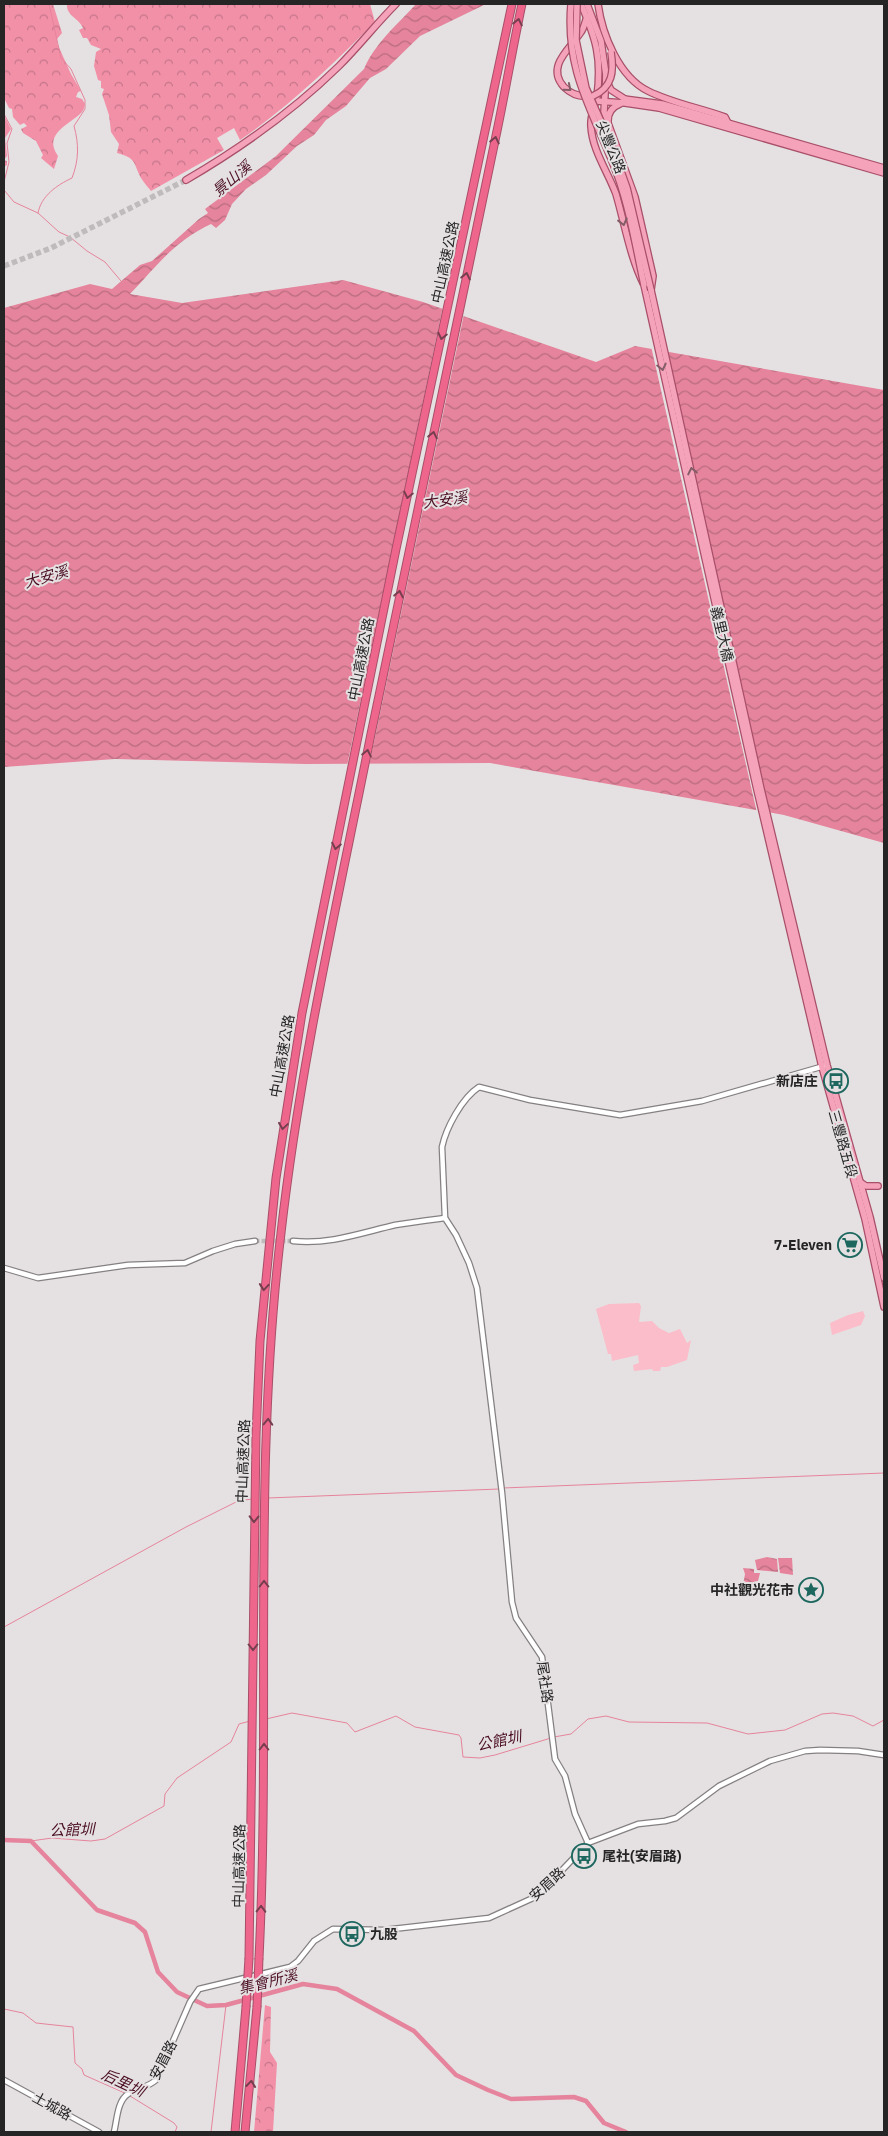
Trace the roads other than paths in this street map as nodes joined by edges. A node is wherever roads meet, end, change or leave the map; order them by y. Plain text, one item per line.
1 (396, 4) edge
2 (512, 4) edge
3 (522, 4) edge
4 (571, 4) edge
5 (577, 4) edge
6 (598, 4) edge
7 (585, 5) edge
8 (587, 17) junction
9 (611, 52) junction
10 (606, 76) junction
11 (596, 99) junction
12 (605, 99) junction
13 (625, 101) junction
14 (608, 123) junction
15 (728, 125) junction
16 (884, 168) edge
17 (884, 173) edge
18 (186, 180) tunnel mouth
19 (644, 285) junction
20 (651, 290) junction
21 (804, 980) junction
22 (825, 1066) junction
23 (860, 1182) junction
24 (878, 1186) dead end
25 (445, 1218) junction
26 (255, 1241) tunnel mouth
27 (292, 1241) tunnel mouth
28 (4, 1268) edge
29 (884, 1278) edge
30 (884, 1307) edge
31 (884, 1755) edge
32 (588, 1843) junction
33 (4, 2080) edge
34 (99, 2132) edge
35 (114, 2132) edge
36 (235, 2132) edge
37 (245, 2132) edge

1 - 18 main road
2 -> 36 highway, 中山高速公路, bridge
37 -> 3 highway, 中山高速公路, bridge
4 - 19 main road, 尖豐公路, bridge
5 - 20 main road, 尖豐公路, bridge
6 - 9 main road
7 - 8 main road
7 - 10 main road
8 -> 9 main road, bridge
8 - 11 main road
9 - 15 main road
10 - 12 main road
10 - 13 main road
11 - 12 main road
11 -> 19 main road, bridge
12 - 13 main road
12 - 14 main road
13 - 14 main road
13 - 15 main road
14 - 20 main road
15 - 16 main road
15 - 17 main road
19 -> 21 main road, 義里大橋
21 -> 20 main road, 義里大橋
21 - 22 main road, 三豐路五段
22 - 23 main road, 三豐路五段
22 - 25 street
22 - 30 main road, 三豐路五段
23 - 24 main road
23 - 29 main road, 三豐路五段
25 - 27 street
25 - 32 street, 尾社路
26 - 28 street
31 - 32 street, 安眉路
32 - 35 street, 安眉路
33 - 34 street, 土城路

